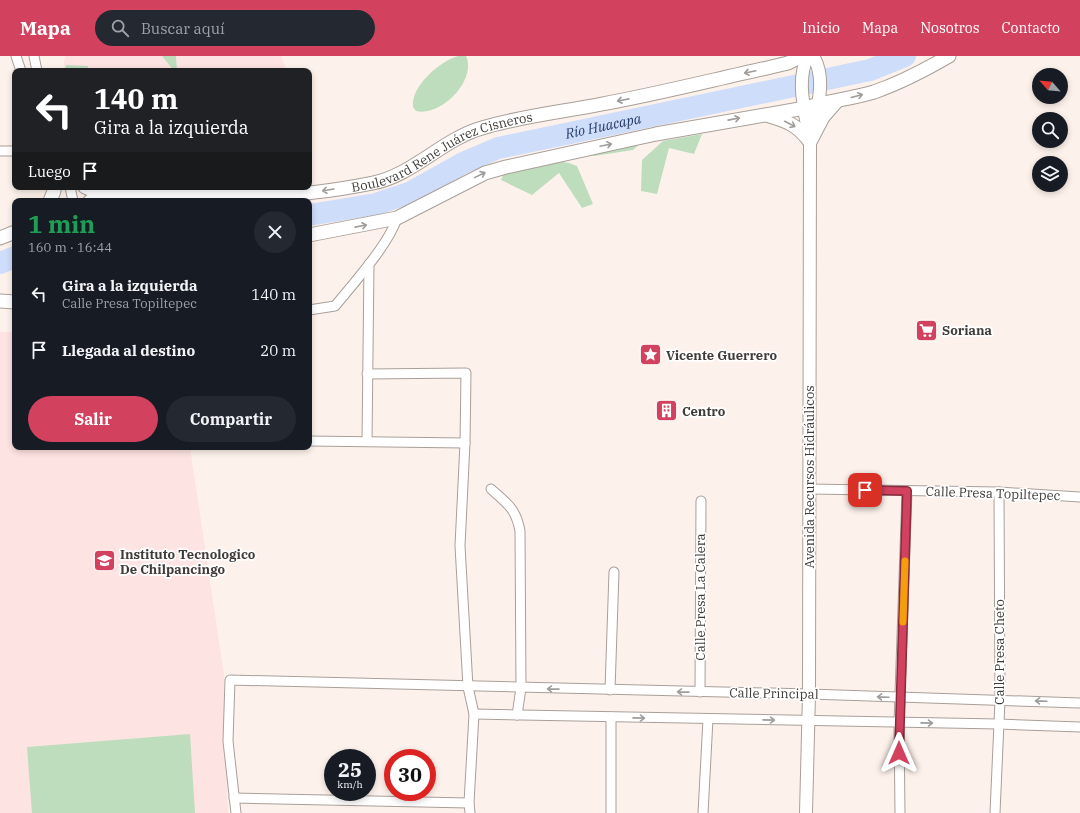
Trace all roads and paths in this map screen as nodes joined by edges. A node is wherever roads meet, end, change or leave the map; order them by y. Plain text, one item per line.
1 (16, 56) edge
2 (34, 56) edge
3 (949, 56) edge
4 (799, 59) edge
5 (816, 61) edge
6 (20, 68) edge
7 (36, 68) edge
8 (819, 101) junction
9 (837, 102) junction
10 (804, 104) junction
11 (764, 114) junction
12 (810, 142) junction
13 (0, 151) edge
14 (12, 151) edge
15 (92, 190) edge
16 (107, 196) junction
17 (100, 198) edge
18 (397, 218) junction
19 (12, 233) edge
20 (312, 233) edge
21 (0, 238) edge
22 (369, 264) junction
23 (0, 301) edge
24 (12, 302) edge
25 (312, 310) edge
26 (367, 374) junction
27 (312, 441) edge
28 (367, 441) junction
29 (465, 443) junction
30 (492, 490) dead end
31 (809, 490) junction
32 (907, 491) junction
33 (1000, 492) junction
34 (1080, 497) edge
35 (701, 501) dead end
36 (614, 572) dead end
37 (468, 687) junction
38 (521, 688) junction
39 (610, 690) junction
40 (700, 692) junction
41 (809, 694) junction
42 (901, 697) junction
43 (1000, 700) junction
44 (1080, 702) edge
45 (474, 714) junction
46 (517, 716) junction
47 (611, 718) junction
48 (708, 719) junction
49 (808, 721) junction
50 (899, 723) junction
51 (998, 724) junction
52 (1080, 727) edge
53 (234, 798) junction
54 (468, 802) junction
55 (236, 813) edge
56 (470, 813) edge
57 (611, 813) edge
58 (703, 813) edge
59 (806, 813) edge
60 (900, 813) edge
61 (995, 813) edge

1 - 6 street
2 - 7 street
9 -> 3 main road
4 - 10 street, Avenida Recursos Hidráulicos
4 -> 16 main road, Boulevard Rene Juárez Cisneros
5 - 8 street, Avenida Recursos Hidráulicos
8 - 9 main road
8 - 10 main road
8 - 12 street, Avenida Recursos Hidráulicos
9 - 12 main road
10 - 11 main road
10 - 12 street, Avenida Recursos Hidráulicos
11 -> 12 main road
18 -> 11 main road
12 - 31 street, Avenida Recursos Hidráulicos
13 - 14 street
15 - 16 main road
16 - 17 main road, Boulevard Rene Juárez Cisneros
20 -> 18 main road
18 - 22 street
19 - 21 main road
22 - 25 street
22 - 26 street
23 - 24 main road
26 - 28 street
26 - 29 street
27 - 28 street
28 - 29 street
29 - 37 street
30 - 38 street
31 - 32 street, Calle Presa Topiltepec
31 - 41 street, Avenida Recursos Hidráulicos
32 - 33 street, Calle Presa Topiltepec
32 - 42 street
33 - 34 street, Calle Presa Topiltepec
33 - 43 street, Calle Presa Cheto
35 - 40 street, Calle Presa La Calera
36 - 39 street
37 - 38 street, Calle Principal
37 - 45 street
37 - 53 street, Calle Principal
39 -> 38 street, Calle Principal
38 - 46 street
40 -> 39 street, Calle Principal
40 - 41 street, Calle Principal
42 -> 41 street, Calle Principal
41 - 49 street, Avenida Recursos Hidráulicos
42 - 43 street, Calle Principal
42 - 50 street
44 -> 43 street, Calle Principal
43 - 51 street, Calle Presa Cheto
45 - 46 street
45 - 54 street
46 - 47 street
47 -> 48 street
47 - 57 street
48 -> 49 street
48 - 58 street
49 - 50 street
49 - 59 street, Avenida Recursos Hidráulicos
50 -> 51 street
50 - 60 street
51 - 52 street
51 - 61 street, Calle Presa Cheto
53 - 54 street
53 - 55 street
54 - 56 street

